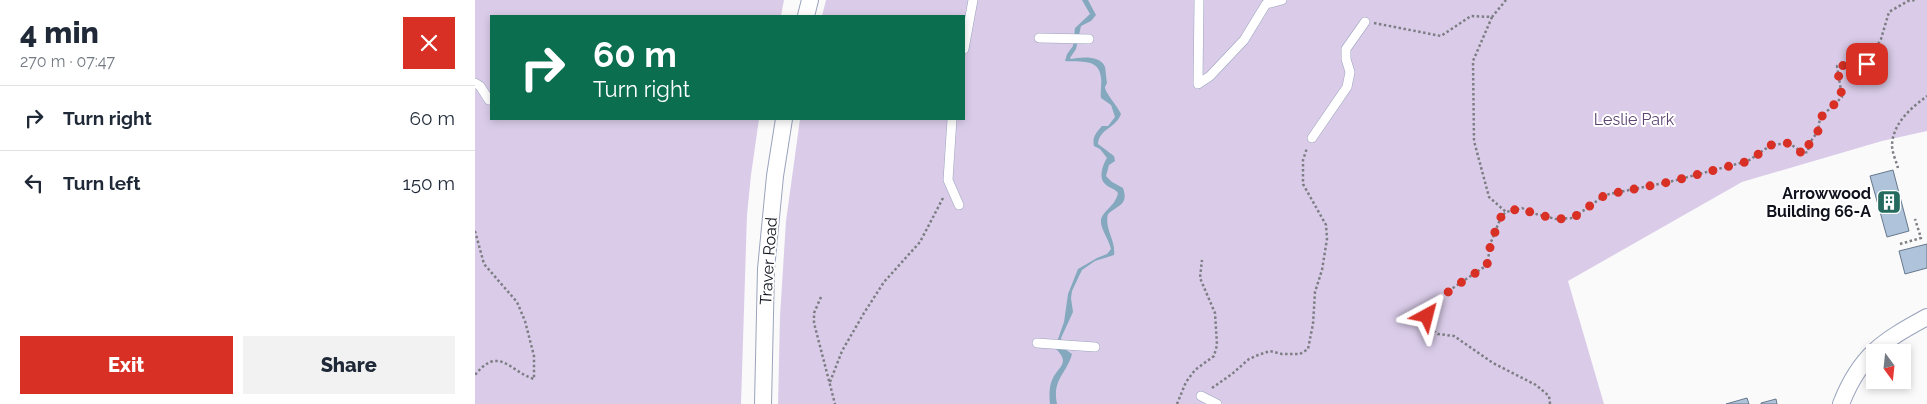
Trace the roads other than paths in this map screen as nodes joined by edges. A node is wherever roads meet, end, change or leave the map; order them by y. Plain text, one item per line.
1 (810, 0) edge
2 (973, 0) edge
3 (1199, 0) edge
4 (1282, 0) edge
5 (806, 15) edge
6 (1365, 22) road end
7 (1039, 38) dead end
8 (1089, 40) dead end
9 (965, 44) edge
10 (475, 84) edge
11 (489, 100) dead end
12 (784, 120) edge
13 (952, 120) edge
14 (1312, 138) road end
15 (959, 205) dead end
16 (1927, 317) edge
17 (1037, 343) dead end
18 (1095, 347) dead end
19 (1201, 396) road end
20 (763, 404) edge
21 (1217, 404) edge
22 (1841, 404) edge

1 - 5 street
2 - 9 lane
3 - 4 lane
6 - 14 lane
7 - 8 lane
10 - 11 lane
12 - 20 street, Traver Road
13 - 15 lane
16 - 22 street
17 - 18 lane
19 - 21 lane

